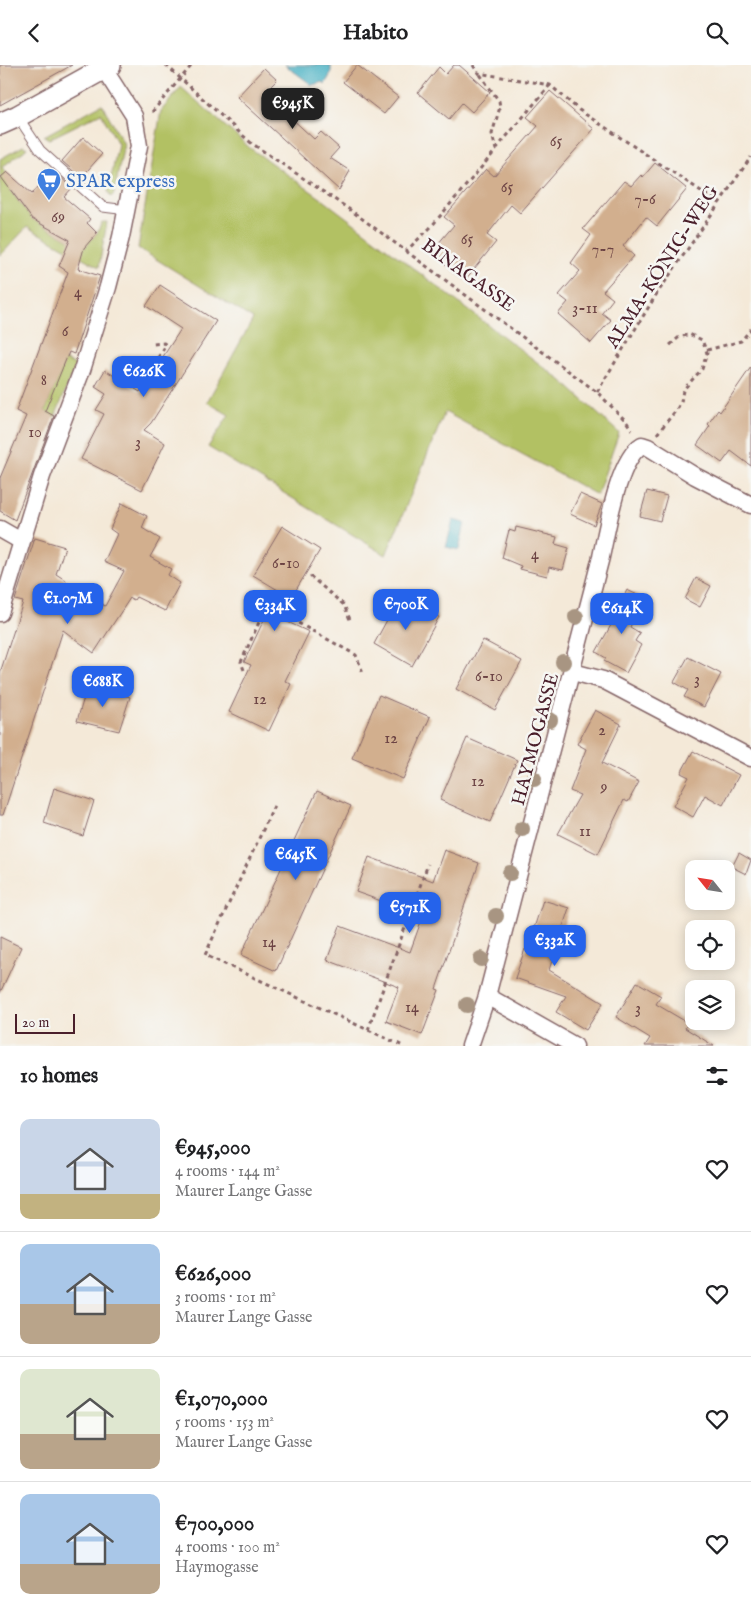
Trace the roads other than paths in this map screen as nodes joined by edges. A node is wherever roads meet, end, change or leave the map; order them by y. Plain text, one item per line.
1 (107, 67) edge
2 (9, 120) edge
3 (126, 210) junction
4 (751, 505) edge
5 (0, 529) edge
6 (21, 541) junction
7 (0, 613) edge
8 (573, 672) junction
9 (751, 758) edge
10 (488, 995) junction
11 (470, 1046) edge
12 (575, 1046) edge

1 - 2 street
1 - 3 street
2 - 3 lane
3 - 6 street
4 - 8 street, HAYMOGASSE
5 - 6 street
6 - 7 street
8 - 9 street
8 - 10 street, HAYMOGASSE
10 - 11 street, HAYMOGASSE
10 - 12 street

